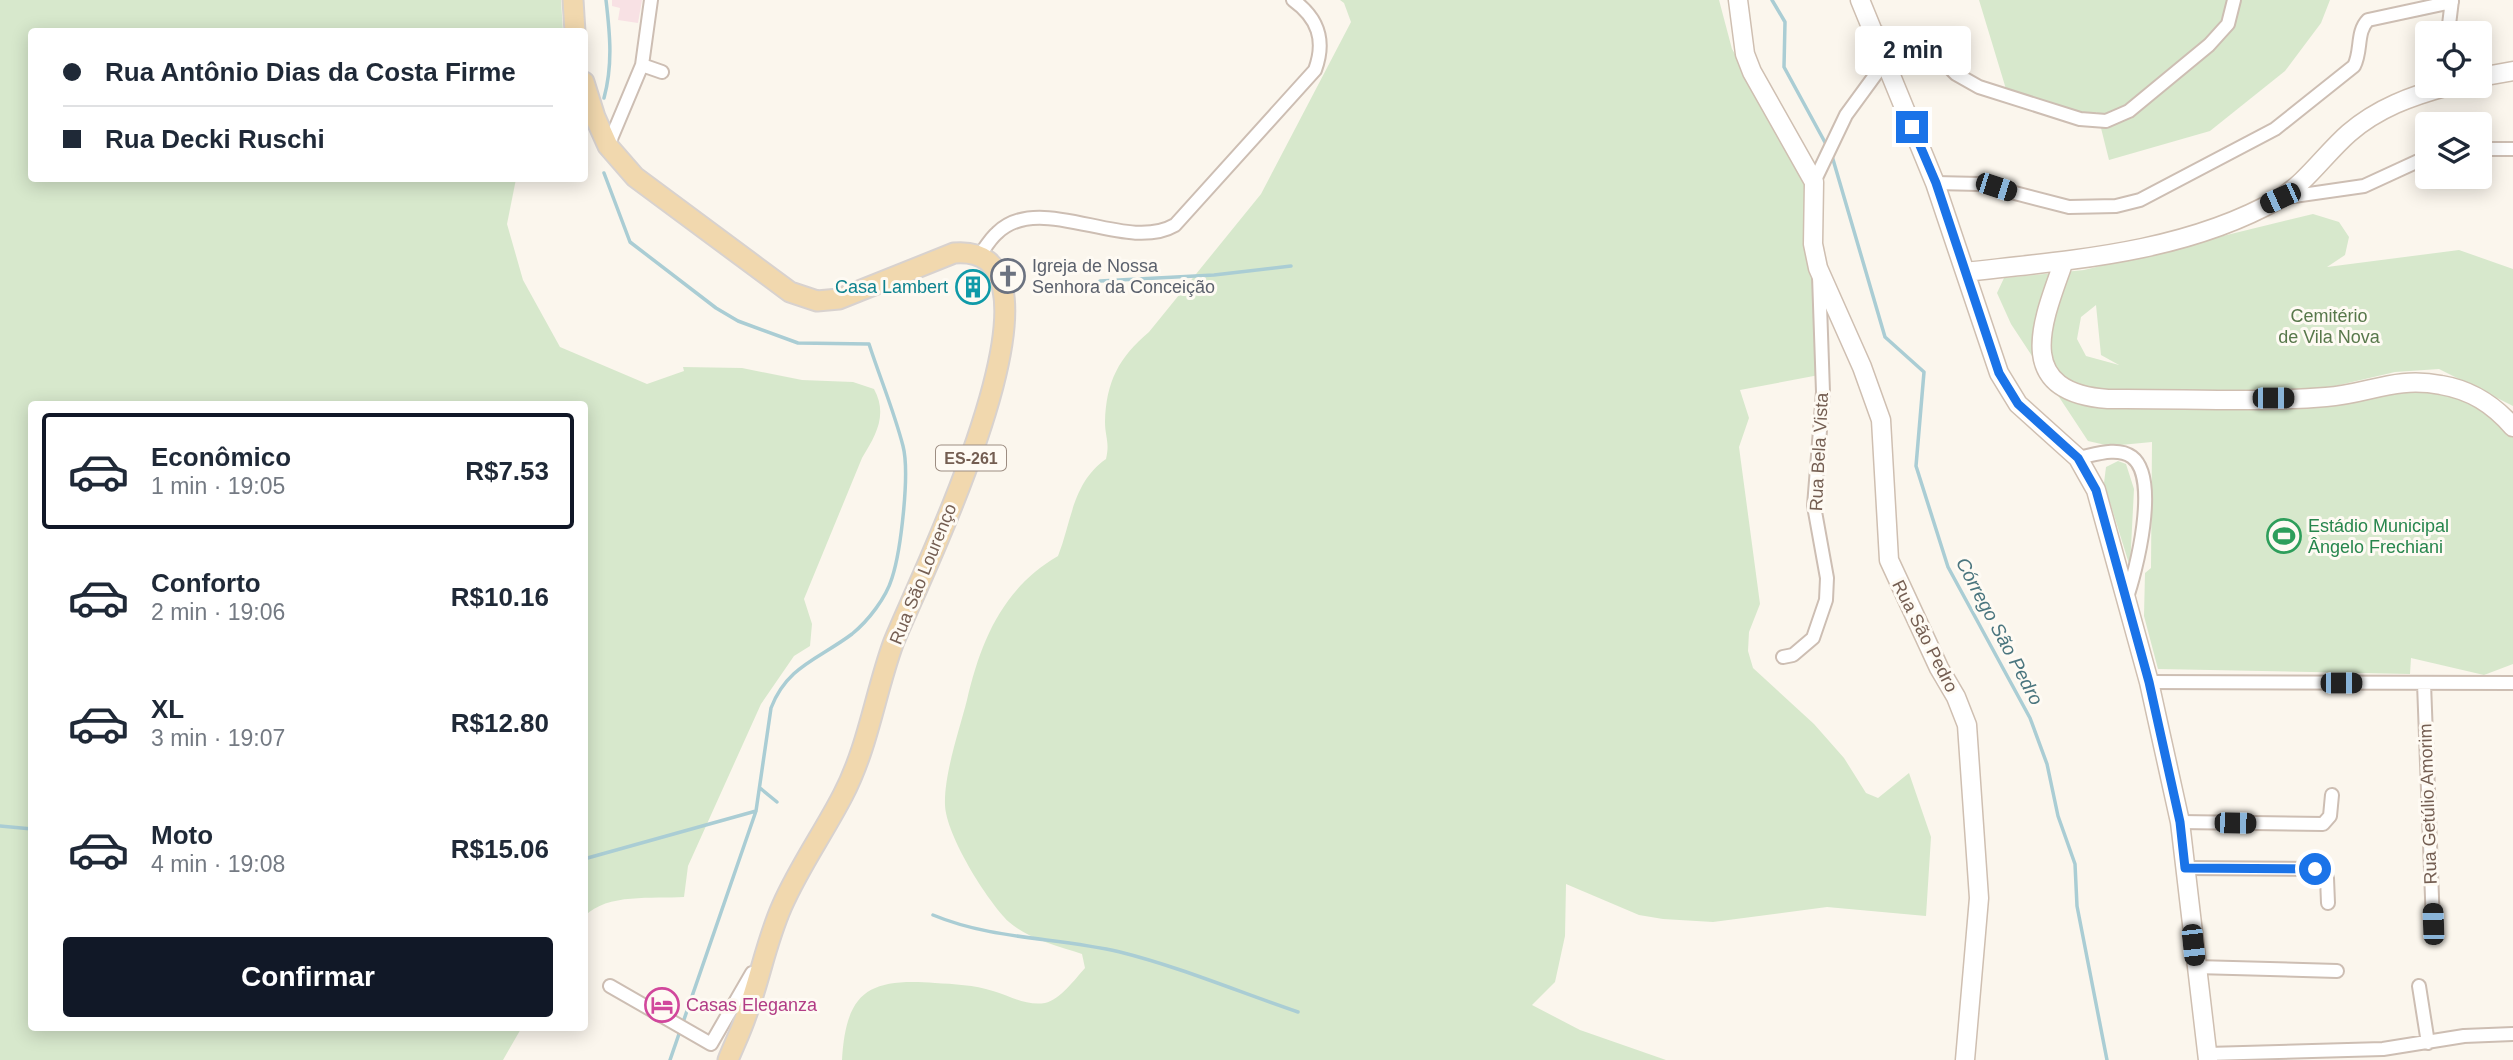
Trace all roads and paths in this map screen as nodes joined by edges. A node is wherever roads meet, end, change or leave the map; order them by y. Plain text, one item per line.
1 (573, 0) edge
2 (651, 0) edge
3 (1293, 0) edge
4 (1738, 0) edge
5 (1860, 0) edge
6 (2234, 0) edge
7 (2452, 1) edge
8 (2450, 21) edge
9 (575, 28) edge
10 (1874, 32) junction
11 (1884, 63) junction
12 (642, 65) junction
13 (2513, 71) edge
14 (662, 72) dead end
15 (2492, 75) edge
16 (588, 95) edge
17 (2415, 96) edge
18 (608, 146) junction
19 (2492, 149) edge
20 (2513, 149) edge
21 (2415, 161) edge
22 (1814, 182) junction
23 (1936, 183) junction
24 (2280, 198) junction
25 (980, 255) junction
26 (2064, 261) junction
27 (1818, 268) junction
28 (1965, 272) junction
29 (2513, 426) edge
30 (2078, 458) junction
31 (2126, 601) junction
32 (1783, 657) dead end
33 (2149, 682) junction
34 (2424, 683) junction
35 (2513, 683) edge
36 (2332, 794) dead end
37 (2180, 822) junction
38 (2185, 868) junction
39 (2328, 903) dead end
40 (2433, 924) dead end
41 (764, 950) junction
42 (2196, 967) junction
43 (2337, 971) dead end
44 (610, 986) dead end
45 (2419, 986) dead end
46 (2513, 1034) edge
47 (2428, 1043) junction
48 (2207, 1057) edge
49 (728, 1060) edge
50 (1965, 1060) edge

1 - 9 main road
2 - 12 street
3 - 25 street
4 - 22 street
5 - 10 street
6 - 10 street
7 - 8 street
7 - 23 street
10 - 11 street
11 - 22 street
11 - 23 street
12 - 14 street
12 - 18 street
13 - 15 street
16 - 18 main road
17 - 24 street
18 - 25 main road
19 - 20 street
21 - 24 street
22 - 27 street, Rua São Pedro
23 - 28 street
24 - 26 street
25 - 41 main road, Rua São Lourenço / ES-261
26 - 28 street
26 - 29 street
27 - 32 street, Rua Bela Vista
27 - 50 street, Rua São Pedro
28 - 30 street
30 - 31 street
30 - 31 street
31 - 33 street
33 - 34 street
33 - 37 street
34 - 35 street
34 - 40 street, Rua Getúlio Amorim
36 - 37 street
37 - 38 street
38 - 39 street
38 - 42 street
41 - 44 street
41 - 49 main road, Rua São Lourenço / ES-261
42 - 43 street
42 - 48 street
45 - 47 street
46 - 47 street
47 - 48 street

